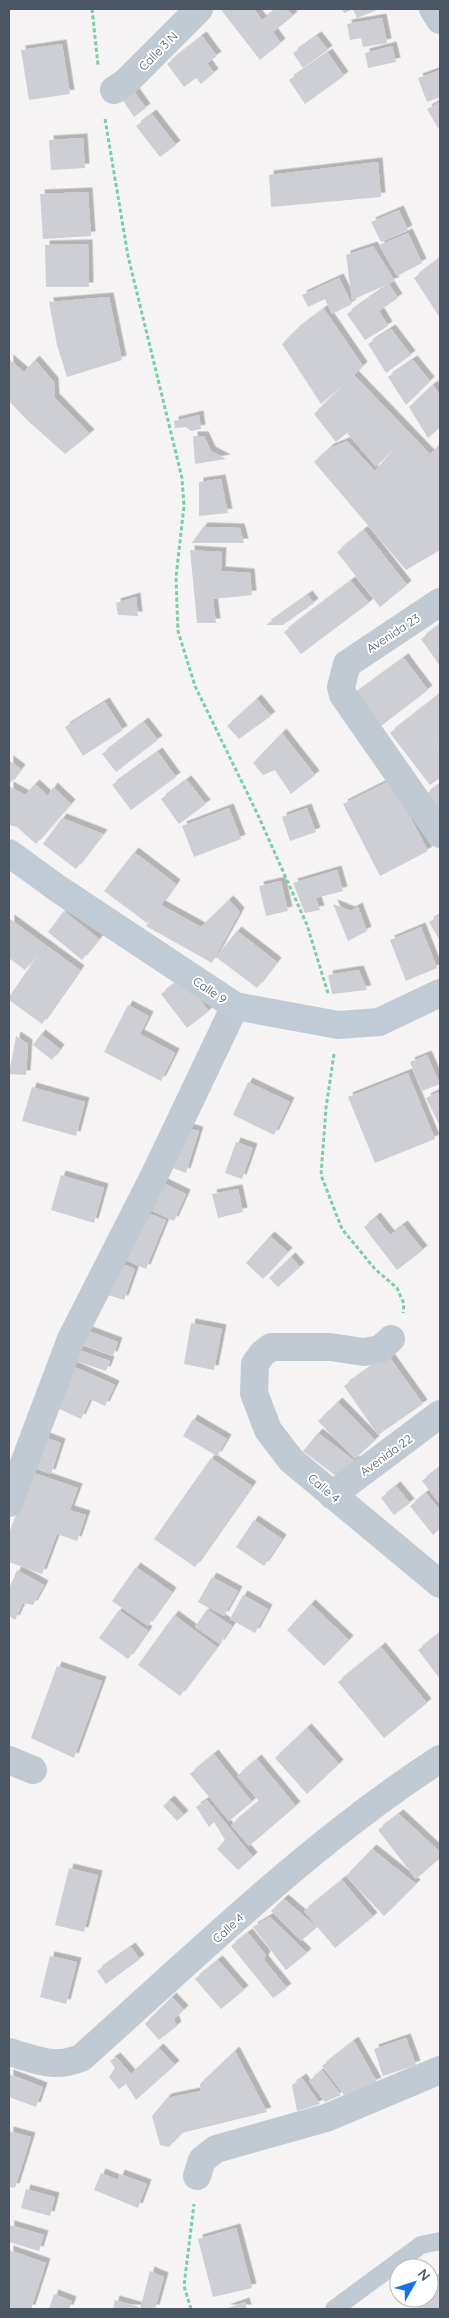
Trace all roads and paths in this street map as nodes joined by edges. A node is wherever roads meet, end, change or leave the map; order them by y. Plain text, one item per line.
1 (92, 9) edge
2 (200, 9) edge
3 (433, 9) edge
4 (440, 20) edge
5 (98, 68) dead end
6 (114, 90) dead end
7 (105, 118) dead end
8 (440, 602) edge
9 (440, 834) edge
10 (9, 853) edge
11 (440, 993) edge
12 (235, 1006) junction
13 (338, 1026) junction
14 (391, 1339) joint
15 (440, 1414) edge
16 (332, 1495) junction
17 (9, 1503) edge
18 (440, 1584) edge
19 (440, 1759) edge
20 (9, 2052) edge
21 (440, 2070) edge
22 (197, 2176) joint
23 (440, 2241) edge
24 (191, 2309) edge
25 (334, 2309) edge

1 - 5 path
2 - 6 street, Calle 3 N
3 - 4 street
7 - 13 path
8 - 9 street, Avenida 23
10 - 12 street, Calle 9
11 - 13 street, Calle 9
12 - 13 street, Calle 9
12 - 17 street
13 - 14 path
14 - 16 street, Calle 4
15 - 16 street, Avenida 22
16 - 18 street, Calle 4
19 - 20 street, Calle 4
21 - 22 street
22 - 24 path
23 - 25 lane

